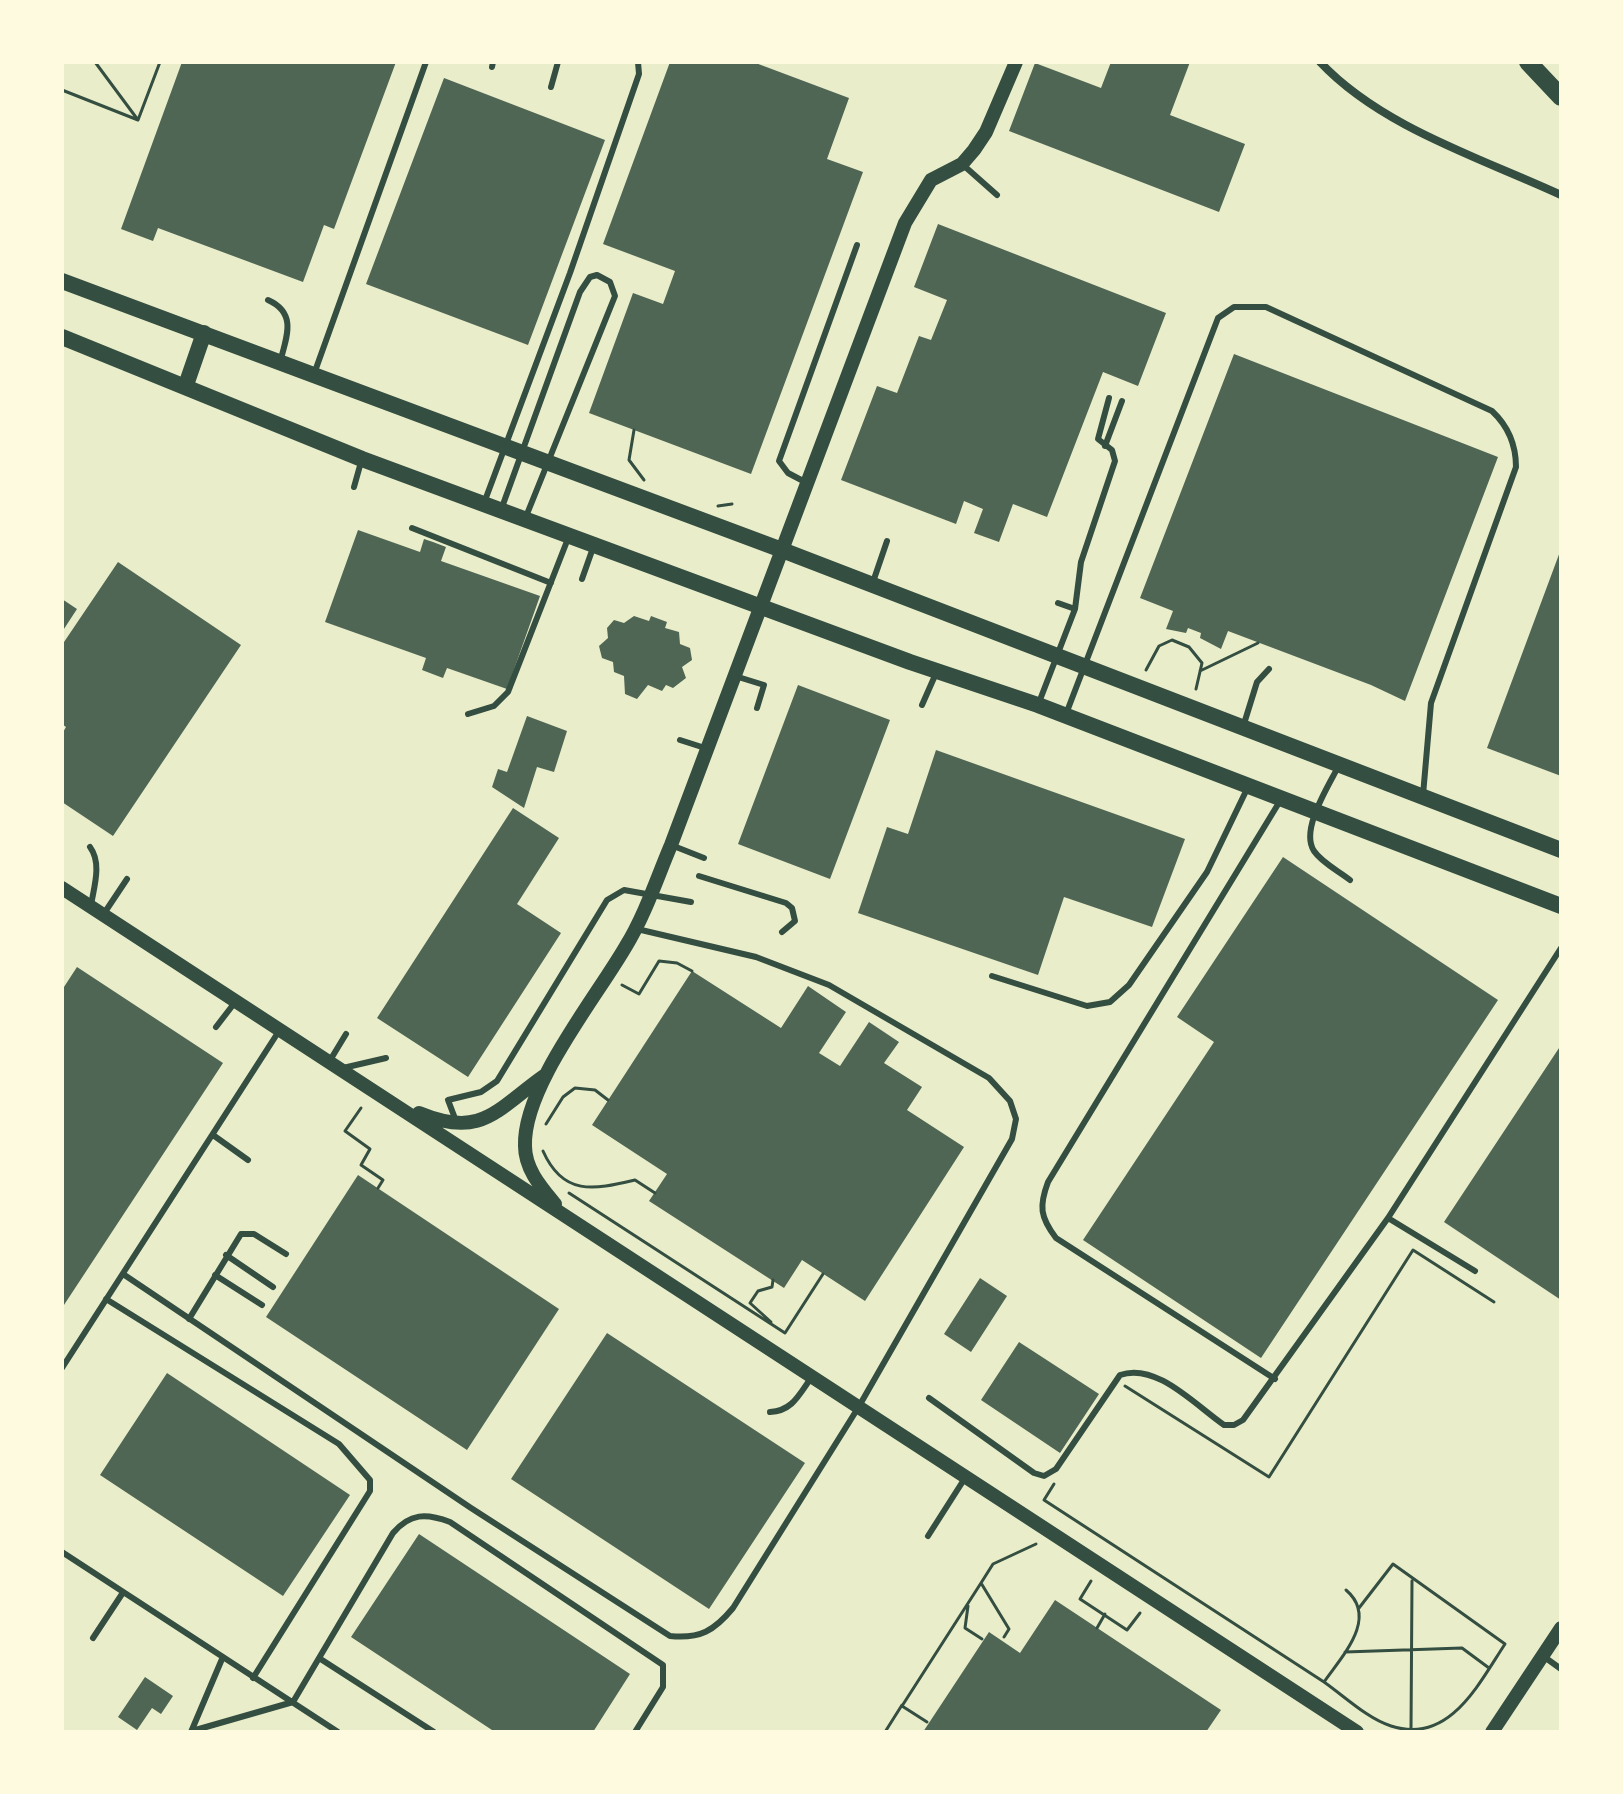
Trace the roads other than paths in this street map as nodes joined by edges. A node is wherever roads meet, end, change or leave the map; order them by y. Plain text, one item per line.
1 (426, 62) edge
2 (558, 62) edge
3 (638, 62) edge
4 (1016, 62) edge
5 (1320, 62) edge
6 (1528, 62) edge
7 (551, 87) dead end
8 (1561, 97) edge
9 (962, 164) junction
10 (997, 195) dead end
11 (1561, 195) edge
12 (857, 245) dead end
13 (62, 281) edge
14 (268, 300) dead end
15 (204, 333) junction
16 (62, 337) edge
17 (280, 362) junction
18 (314, 374) junction
19 (186, 385) junction
20 (1109, 398) dead end
21 (1122, 401) dead end
22 (505, 446) junction
23 (1105, 446) junction
24 (522, 452) junction
25 (362, 459) junction
26 (547, 462) junction
27 (807, 483) junction
28 (354, 487) dead end
29 (483, 504) junction
30 (501, 510) junction
31 (525, 519) junction
32 (412, 528) dead end
33 (569, 536) junction
34 (887, 541) dead end
35 (594, 545) junction
36 (782, 550) junction
37 (582, 579) dead end
38 (551, 583) junction
39 (871, 585) junction
40 (1058, 603) dead end
41 (761, 608) junction
42 (1075, 609) junction
43 (1057, 656) junction
44 (1084, 666) junction
45 (1269, 669) dead end
46 (937, 671) junction
47 (735, 676) junction
48 (922, 705) dead end
49 (1038, 705) junction
50 (757, 708) dead end
51 (468, 714) dead end
52 (1065, 716) junction
53 (1243, 727) junction
54 (680, 740) dead end
55 (708, 750) junction
56 (1339, 763) junction
57 (1248, 785) junction
58 (1423, 795) junction
59 (1282, 798) junction
60 (1317, 811) junction
61 (671, 845) junction
62 (90, 847) dead end
63 (1561, 850) edge
64 (704, 858) dead end
65 (699, 876) dead end
66 (127, 879) dead end
67 (1350, 880) dead end
68 (62, 888) edge
69 (651, 892) junction
70 (691, 902) dead end
71 (1561, 906) edge
72 (97, 911) junction
73 (635, 929) junction
74 (782, 932) dead end
75 (1560, 953) edge
76 (992, 976) dead end
77 (236, 1001) junction
78 (216, 1027) dead end
79 (280, 1030) junction
80 (346, 1034) dead end
81 (386, 1058) dead end
82 (334, 1065) junction
83 (544, 1076) junction
84 (385, 1098) junction
85 (456, 1124) junction
86 (213, 1135) junction
87 (248, 1160) dead end
88 (563, 1214) junction
89 (1388, 1218) junction
90 (286, 1254) dead end
91 (226, 1255) junction
92 (1475, 1271) dead end
93 (123, 1274) junction
94 (215, 1275) junction
95 (273, 1287) dead end
96 (106, 1299) junction
97 (262, 1305) dead end
98 (189, 1319) junction
99 (62, 1368) edge
100 (811, 1378) junction
101 (1275, 1379) junction
102 (929, 1398) dead end
103 (858, 1408) junction
104 (770, 1412) dead end
105 (966, 1477) junction
106 (928, 1536) dead end
107 (62, 1552) edge
108 (122, 1594) junction
109 (1561, 1628) edge
110 (93, 1638) dead end
111 (1543, 1656) junction
112 (319, 1658) junction
113 (222, 1659) junction
114 (1561, 1669) edge
115 (253, 1678) junction
116 (293, 1702) junction
117 (192, 1731) edge
118 (338, 1732) edge
119 (434, 1732) edge
120 (635, 1732) edge
121 (1357, 1732) edge
122 (1492, 1732) edge

1 - 18 lane
2 - 7 lane
3 - 22 lane
4 - 9 street
5 - 11 street
6 - 8 main road
9 - 10 lane
9 - 27 street
12 - 27 lane
13 - 15 main road
14 - 17 lane
15 - 17 main road
15 - 19 main road
16 - 19 main road
17 - 18 main road
18 - 22 main road
19 - 25 main road
20 - 23 lane
21 - 23 lane
22 - 24 main road
22 - 29 lane
23 - 42 lane
24 - 26 main road
24 - 26 lane
24 - 30 lane
25 - 28 lane
25 - 29 main road
26 - 31 lane
26 - 36 main road
27 - 36 street
29 - 30 main road
30 - 31 main road
31 - 33 main road
32 - 38 lane
33 - 35 main road
33 - 38 lane
34 - 39 lane
35 - 37 lane
35 - 41 main road
36 - 39 main road
36 - 41 street
38 - 51 lane
39 - 43 main road
40 - 42 lane
41 - 46 main road
41 - 47 street
42 - 43 lane
43 - 44 main road
43 - 49 lane
44 - 52 lane
44 - 53 main road
44 - 58 lane
45 - 53 lane
46 - 48 lane
46 - 49 main road
47 - 50 lane
47 - 55 street
49 - 52 main road
52 - 57 main road
53 - 56 main road
54 - 55 lane
55 - 61 street
56 - 58 main road
56 - 60 lane
57 - 59 main road
57 - 76 lane
58 - 63 main road
59 - 60 main road
59 - 101 lane
60 - 67 lane
60 - 71 main road
61 - 64 lane
61 - 69 street
62 - 72 lane
65 - 74 lane
66 - 72 lane
68 - 72 street
69 - 70 lane
69 - 73 street
69 - 85 lane
72 - 77 street
73 - 83 street
73 - 103 lane
75 - 89 lane
77 - 78 lane
77 - 79 street
79 - 82 street
79 - 86 lane
80 - 82 lane
81 - 82 lane
82 - 84 street
83 - 85 street
83 - 88 street
84 - 85 street
84 - 88 street
86 - 87 lane
86 - 93 lane
88 - 100 street
89 - 92 lane
89 - 101 lane
90 - 91 lane
91 - 94 lane
91 - 95 lane
93 - 96 lane
93 - 98 lane
94 - 97 lane
94 - 98 lane
96 - 99 lane
96 - 115 lane
98 - 103 lane
100 - 103 street
100 - 104 lane
101 - 102 lane
103 - 105 street
105 - 106 lane
105 - 121 street
107 - 108 lane
108 - 110 lane
108 - 113 lane
109 - 111 street
111 - 114 lane
111 - 122 street
112 - 116 lane
112 - 119 lane
112 - 120 lane
113 - 115 lane
113 - 117 lane
115 - 116 lane
116 - 117 lane
116 - 118 lane

